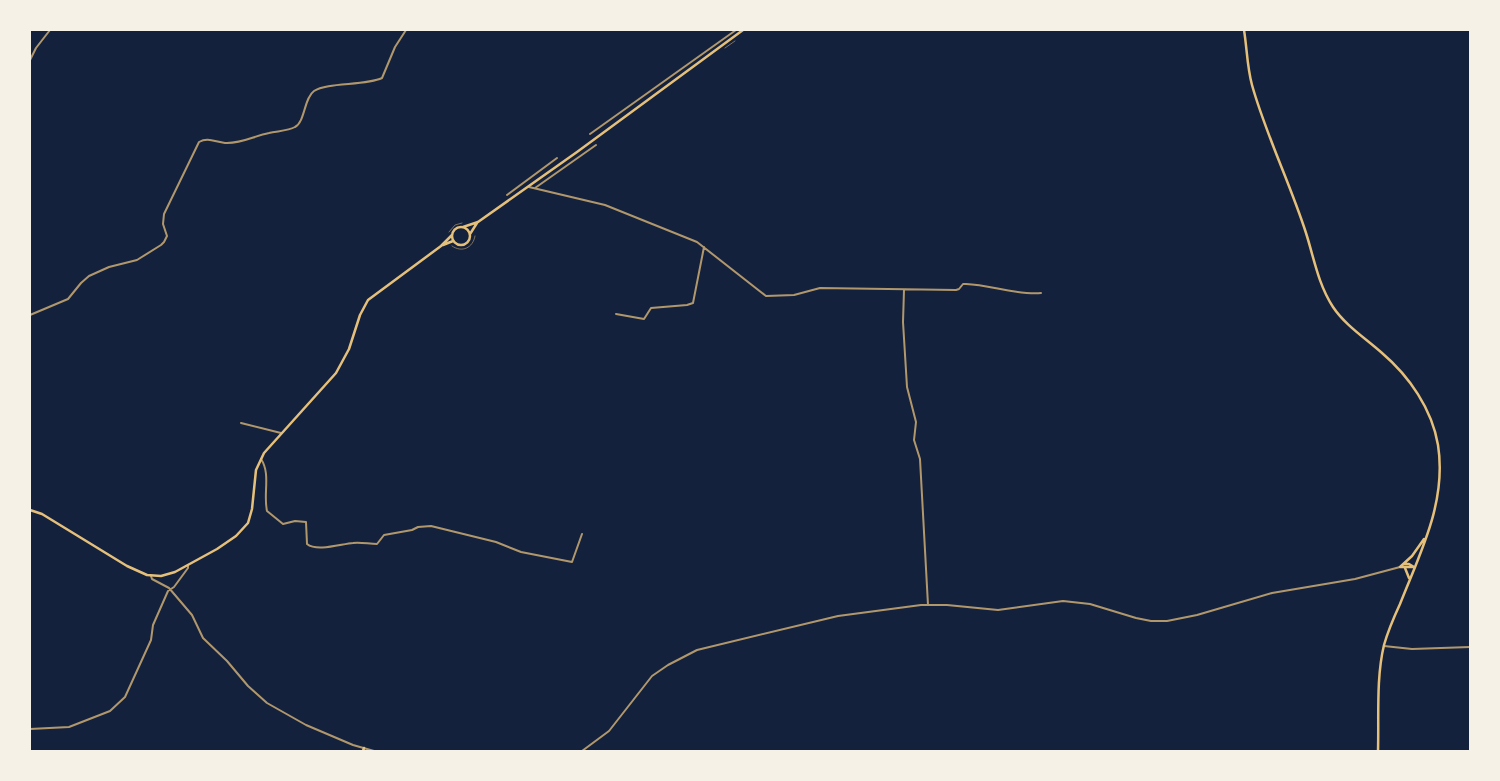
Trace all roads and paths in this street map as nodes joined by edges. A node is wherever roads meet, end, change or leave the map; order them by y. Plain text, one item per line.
1 (50, 30) edge
2 (406, 30) edge
3 (736, 30) edge
4 (743, 30) edge
5 (1244, 30) edge
6 (30, 60) edge
7 (634, 103) junction
8 (637, 107) junction
9 (590, 134) dead end
10 (596, 145) dead end
11 (557, 158) dead end
12 (537, 174) junction
13 (540, 178) junction
14 (528, 186) junction
15 (533, 189) junction
16 (507, 196) dead end
17 (478, 222) junction
18 (466, 224) dead end
19 (463, 227) junction
20 (474, 233) dead end
21 (450, 234) junction
22 (470, 234) junction
23 (453, 241) junction
24 (452, 245) dead end
25 (441, 246) junction
26 (704, 247) junction
27 (904, 290) junction
28 (1040, 293) dead end
29 (616, 314) dead end
30 (30, 315) edge
31 (241, 423) dead end
32 (281, 433) junction
33 (260, 459) junction
34 (30, 510) edge
35 (582, 534) dead end
36 (1426, 536) junction
37 (188, 566) junction
38 (1405, 566) junction
39 (1400, 567) joint
40 (1414, 568) junction
41 (152, 576) junction
42 (1410, 579) junction
43 (171, 589) junction
44 (928, 605) junction
45 (1384, 646) junction
46 (1470, 647) edge
47 (30, 728) edge
48 (364, 750) edge
49 (374, 751) edge
50 (582, 751) edge
51 (1378, 751) edge

1 - 6 street
2 - 30 street
3 - 7 street
4 - 8 main road
5 - 36 main road
7 - 8 street
7 - 9 street
8 - 13 main road
10 - 15 street
11 - 12 street
12 - 13 street
12 - 16 street
13 - 14 main road
14 - 15 street
14 - 17 main road
15 - 26 street
17 - 19 main road
17 - 22 main road
18 - 21 path
19 - 21 main road
19 - 22 main road
20 - 24 path
21 - 23 main road
21 - 25 main road
22 - 23 main road
23 - 25 main road
25 - 32 main road
26 - 27 street
26 - 29 street
27 - 28 street
27 - 44 street
31 - 32 street
32 - 33 main road
33 - 35 street
33 - 37 main road
34 - 41 main road
36 - 38 main road
36 - 40 main road
37 - 41 main road
37 - 43 street
38 - 39 main road
38 - 40 main road
38 - 42 main road
39 - 44 street
40 - 42 main road
41 - 43 street
42 - 45 main road
43 - 47 street
43 - 48 street
44 - 50 street
45 - 46 street
45 - 51 main road
48 - 49 street

